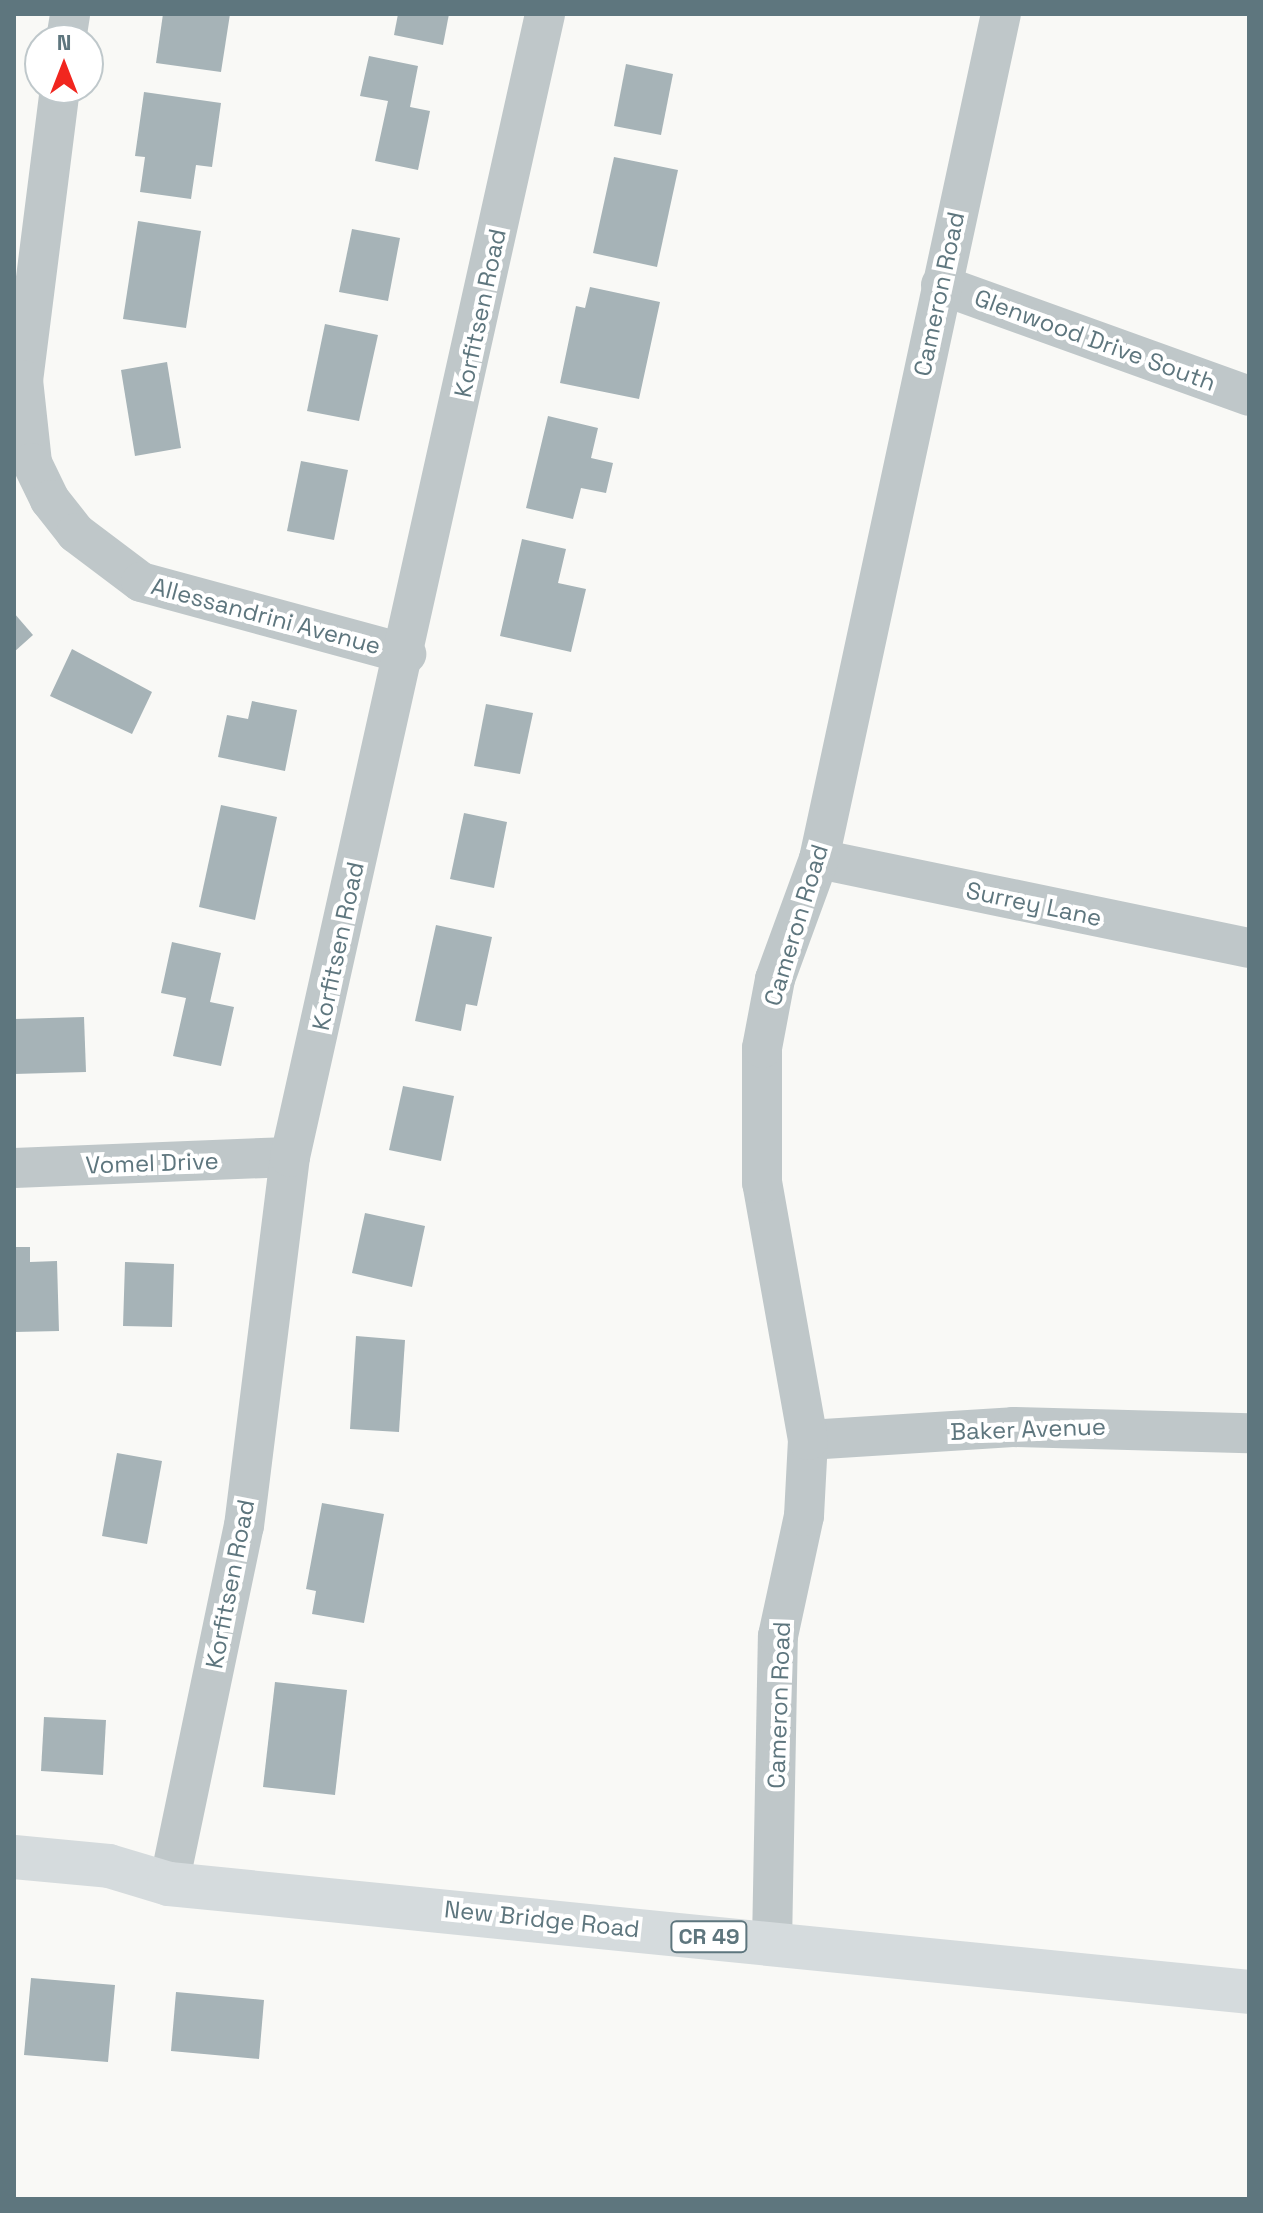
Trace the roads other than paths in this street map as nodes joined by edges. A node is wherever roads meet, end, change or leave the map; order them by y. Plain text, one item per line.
1 (545, 14) edge
2 (1001, 14) edge
3 (58, 104) edge
4 (941, 285) junction
5 (1249, 396) edge
6 (406, 654) junction
7 (819, 859) junction
8 (1249, 948) edge
9 (290, 1157) junction
10 (14, 1168) edge
11 (1249, 1433) edge
12 (808, 1440) junction
13 (14, 1857) edge
14 (169, 1884) junction
15 (14, 1887) edge
16 (772, 1943) junction
17 (1249, 1992) edge

1 - 6 street, Korfitsen Road
2 - 4 street, Cameron Road
3 - 6 street, Allessandrini Avenue
4 - 5 street, Glenwood Drive South
4 - 7 street, Cameron Road
6 - 9 street, Korfitsen Road
7 - 8 street, Surrey Lane
7 - 12 street, Cameron Road
9 - 10 street, Vomel Drive
9 - 14 street, Korfitsen Road
11 - 12 street, Baker Avenue
12 - 16 street, Cameron Road
13 - 14 main road, New Bridge Road / CR 49
14 - 15 main road, New Bridge Road / CR 49
14 - 16 main road, New Bridge Road / CR 49
16 - 17 main road, New Bridge Road / CR 49

